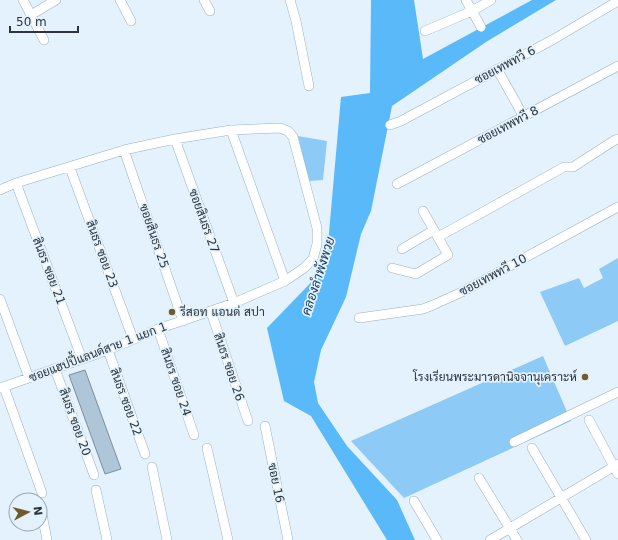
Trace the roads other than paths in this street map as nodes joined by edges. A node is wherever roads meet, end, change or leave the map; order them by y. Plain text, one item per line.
1 (23, 0) edge
2 (56, 0) edge
3 (120, 0) edge
4 (204, 0) edge
5 (290, 0) edge
6 (466, 0) edge
7 (491, 0) edge
8 (618, 1) edge
9 (210, 11) dead end
10 (472, 11) junction
11 (31, 15) junction
12 (131, 21) dead end
13 (480, 27) dead end
14 (425, 31) dead end
15 (44, 40) dead end
16 (618, 66) edge
17 (498, 69) junction
18 (309, 86) dead end
19 (524, 116) junction
20 (390, 125) dead end
21 (231, 130) junction
22 (175, 139) junction
23 (618, 139) edge
24 (124, 150) junction
25 (70, 168) junction
26 (16, 183) junction
27 (397, 184) dead end
28 (0, 190) edge
29 (618, 207) edge
30 (423, 211) dead end
31 (436, 234) junction
32 (402, 249) dead end
33 (392, 268) dead end
34 (285, 281) junction
35 (0, 299) edge
36 (234, 303) junction
37 (211, 312) junction
38 (358, 318) dead end
39 (183, 321) junction
40 (158, 330) junction
41 (133, 339) junction
42 (108, 350) junction
43 (82, 359) junction
44 (55, 369) junction
45 (29, 378) junction
46 (2, 388) edge
47 (618, 392) edge
48 (589, 420) dead end
49 (248, 421) dead end
50 (265, 426) dead end
51 (194, 435) dead end
52 (514, 442) dead end
53 (207, 448) dead end
54 (532, 448) dead end
55 (145, 454) dead end
56 (152, 467) dead end
57 (616, 468) edge
58 (94, 475) dead end
59 (479, 478) dead end
60 (96, 490) dead end
61 (42, 492) edge
62 (561, 498) junction
63 (414, 501) dead end
64 (510, 528) junction
65 (107, 540) edge
66 (168, 540) edge
67 (228, 540) edge
68 (288, 540) edge
69 (437, 540) edge
70 (490, 540) edge
71 (517, 540) edge
72 (586, 540) edge

1 - 11 street
2 - 11 street
3 - 12 street
4 - 9 street
5 - 18 street
6 - 10 street
7 - 10 street
8 - 17 street, ซอยเทพทวี 6
10 - 13 street
10 - 14 street
11 - 15 street
16 - 19 street, ซอยเทพทวี 8
17 - 19 street
17 - 20 street, ซอยเทพทวี 6
19 - 27 street, ซอยเทพทวี 8
21 - 22 street, ซอยแฮปปี้แลนด์สาย 1 แยก 1
21 - 34 street
21 - 34 street, ซอยแฮปปี้แลนด์สาย 1 แยก 1
22 - 24 street, ซอยแฮปปี้แลนด์สาย 1 แยก 1
22 - 36 street, ซอยสินธร 27
23 - 31 street
24 - 25 street, ซอยแฮปปี้แลนด์สาย 1 แยก 1
24 - 39 street, ซอยสินธร 25
25 - 26 street, ซอยแฮปปี้แลนด์สาย 1 แยก 1
25 - 41 street, สินธร ซอย 23
26 - 28 street, ซอยแฮปปี้แลนด์สาย 1 แยก 1
26 - 43 street, สินธร ซอย 21
29 - 38 street, ซอยเทพทวี 10
30 - 31 street
31 - 32 street
31 - 33 street
34 - 36 street, ซอยแฮปปี้แลนด์สาย 1 แยก 1
35 - 45 street
36 - 37 street, ซอยแฮปปี้แลนด์สาย 1 แยก 1
37 - 39 street, ซอยแฮปปี้แลนด์สาย 1 แยก 1
37 - 49 street, สินธร ซอย 26
39 - 40 street, ซอยแฮปปี้แลนด์สาย 1 แยก 1
40 - 41 street, ซอยแฮปปี้แลนด์สาย 1 แยก 1
40 - 51 street, สินธร ซอย 24
41 - 42 street, ซอยแฮปปี้แลนด์สาย 1 แยก 1
42 - 43 street, ซอยแฮปปี้แลนด์สาย 1 แยก 1
42 - 55 street, สินธร ซอย 22
43 - 44 street, ซอยแฮปปี้แลนด์สาย 1 แยก 1
44 - 45 street, ซอยแฮปปี้แลนด์สาย 1 แยก 1
44 - 58 street, สินธร ซอย 20
45 - 46 street, ซอยแฮปปี้แลนด์สาย 1 แยก 1
46 - 61 street
47 - 52 street
48 - 57 street
50 - 68 street, ซอย 16
53 - 67 street
54 - 62 street
56 - 66 street
57 - 62 street
59 - 64 street
60 - 65 street
62 - 64 street
62 - 72 street
63 - 69 street
64 - 70 street
64 - 71 street

